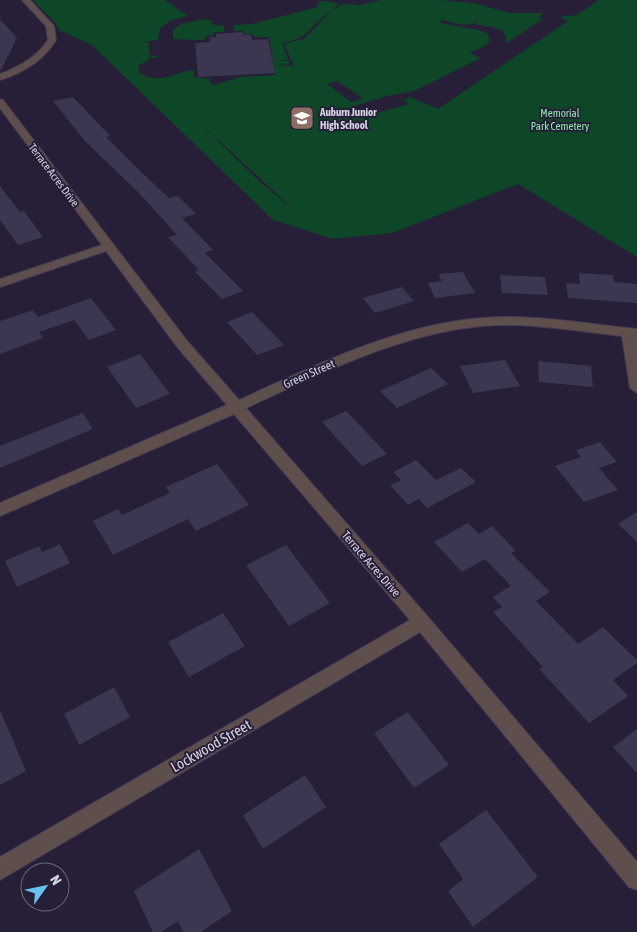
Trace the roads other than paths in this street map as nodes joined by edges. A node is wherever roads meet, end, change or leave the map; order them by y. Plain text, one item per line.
1 (26, 0) edge
2 (0, 77) edge
3 (0, 102) edge
4 (108, 247) junction
5 (0, 283) edge
6 (633, 332) edge
7 (637, 388) edge
8 (235, 408) junction
9 (0, 510) edge
10 (422, 622) junction
11 (0, 869) edge
12 (637, 880) edge

1 - 2 street
3 - 4 street, Terrace Acres Drive
4 - 5 street
4 - 8 street, Terrace Acres Drive
6 - 7 street
6 - 8 street, Green Street
8 - 9 street, Green Street
8 - 10 street, Terrace Acres Drive
10 - 11 street, Lockwood Street
10 - 12 street, Terrace Acres Drive

